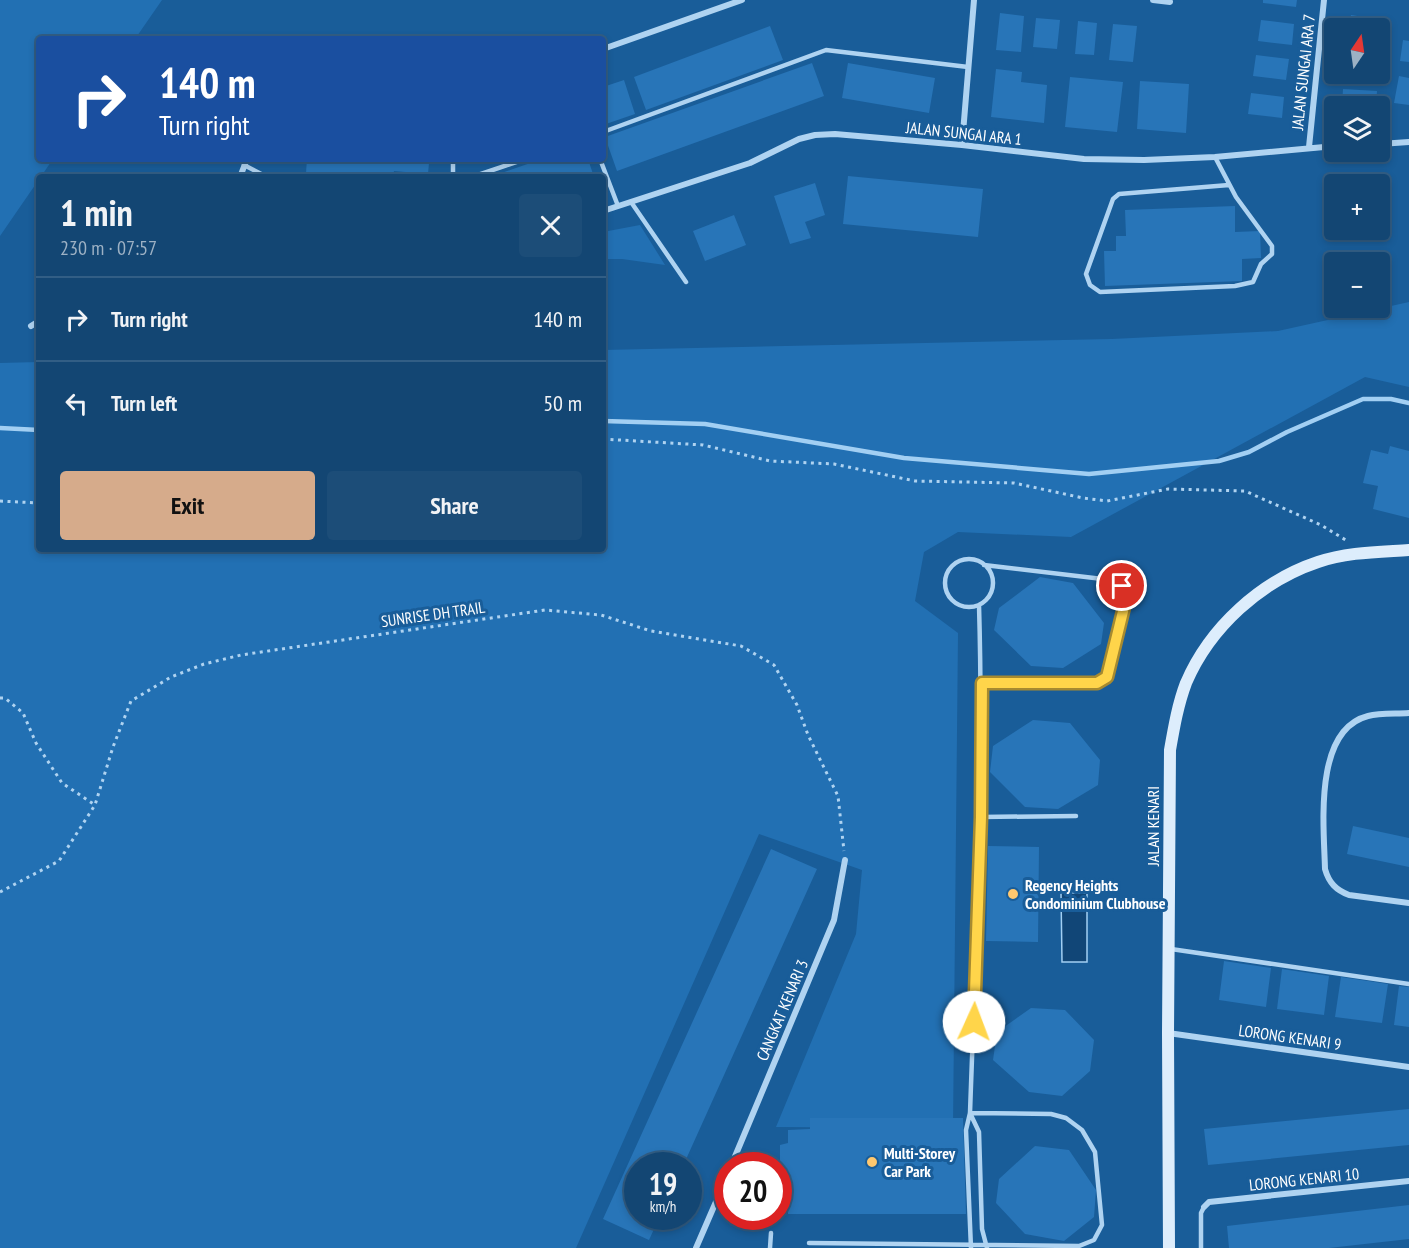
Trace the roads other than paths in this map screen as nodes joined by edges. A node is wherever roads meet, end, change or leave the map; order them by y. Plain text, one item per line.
1 (742, 0) edge
2 (974, 0) edge
3 (1153, 0) edge
4 (1324, 0) edge
5 (1170, 2) dead end
6 (606, 48) edge
7 (968, 67) junction
8 (606, 131) edge
9 (1409, 142) edge
10 (1390, 143) edge
11 (962, 145) junction
12 (1324, 146) edge
13 (1309, 147) junction
14 (1215, 157) junction
15 (245, 162) edge
16 (516, 162) edge
17 (263, 174) edge
18 (481, 174) edge
19 (606, 175) edge
20 (1229, 185) junction
21 (632, 202) junction
22 (618, 206) junction
23 (606, 210) edge
24 (686, 282) dead end
25 (36, 323) edge
26 (31, 326) dead end
27 (1409, 550) edge
28 (984, 565) junction
29 (979, 605) junction
30 (982, 683) junction
31 (1409, 713) edge
32 (1076, 816) dead end
33 (981, 817) junction
34 (845, 860) road end
35 (1409, 903) edge
36 (1168, 948) junction
37 (1409, 984) edge
38 (1168, 1033) junction
39 (1409, 1067) edge
40 (970, 1113) junction
41 (737, 1152) edge
42 (1409, 1181) edge
43 (714, 1206) edge
44 (1204, 1207) joint
45 (771, 1233) dead end
46 (809, 1243) dead end
47 (971, 1247) edge
48 (987, 1247) edge
49 (696, 1248) edge
50 (770, 1248) edge
51 (1169, 1248) edge
52 (1201, 1248) edge

1 - 6 street
2 - 7 street
3 - 5 street
4 - 13 street, JALAN SUNGAI ARA 7
7 - 8 lane
7 - 11 street
9 - 10 street
11 - 14 street, JALAN SUNGAI ARA 1
11 - 21 street, JALAN SUNGAI ARA 1
12 - 13 street, JALAN SUNGAI ARA 1
13 - 14 street, JALAN SUNGAI ARA 1
14 - 20 lane
15 - 17 lane
16 - 18 lane
19 - 22 lane
20 - 20 lane
21 - 22 street, JALAN SUNGAI ARA 1
21 - 24 lane
22 - 23 street, JALAN SUNGAI ARA 1
25 - 26 street
27 - 36 street, JALAN KENARI
28 - 29 lane
28 - 29 lane
28 - 30 lane
29 - 30 lane
30 - 33 lane
31 - 35 street
32 - 33 lane
33 - 40 lane
34 - 41 street, CANGKAT KENARI 3
36 - 37 lane
36 - 38 street, JALAN KENARI
38 - 39 street, LORONG KENARI 9
38 - 51 street, JALAN KENARI
40 - 47 lane
40 - 48 lane
40 - 48 lane
42 - 44 street, LORONG KENARI 10
43 - 49 street
44 - 52 lane
45 - 50 lane
46 - 47 lane
47 - 48 lane

